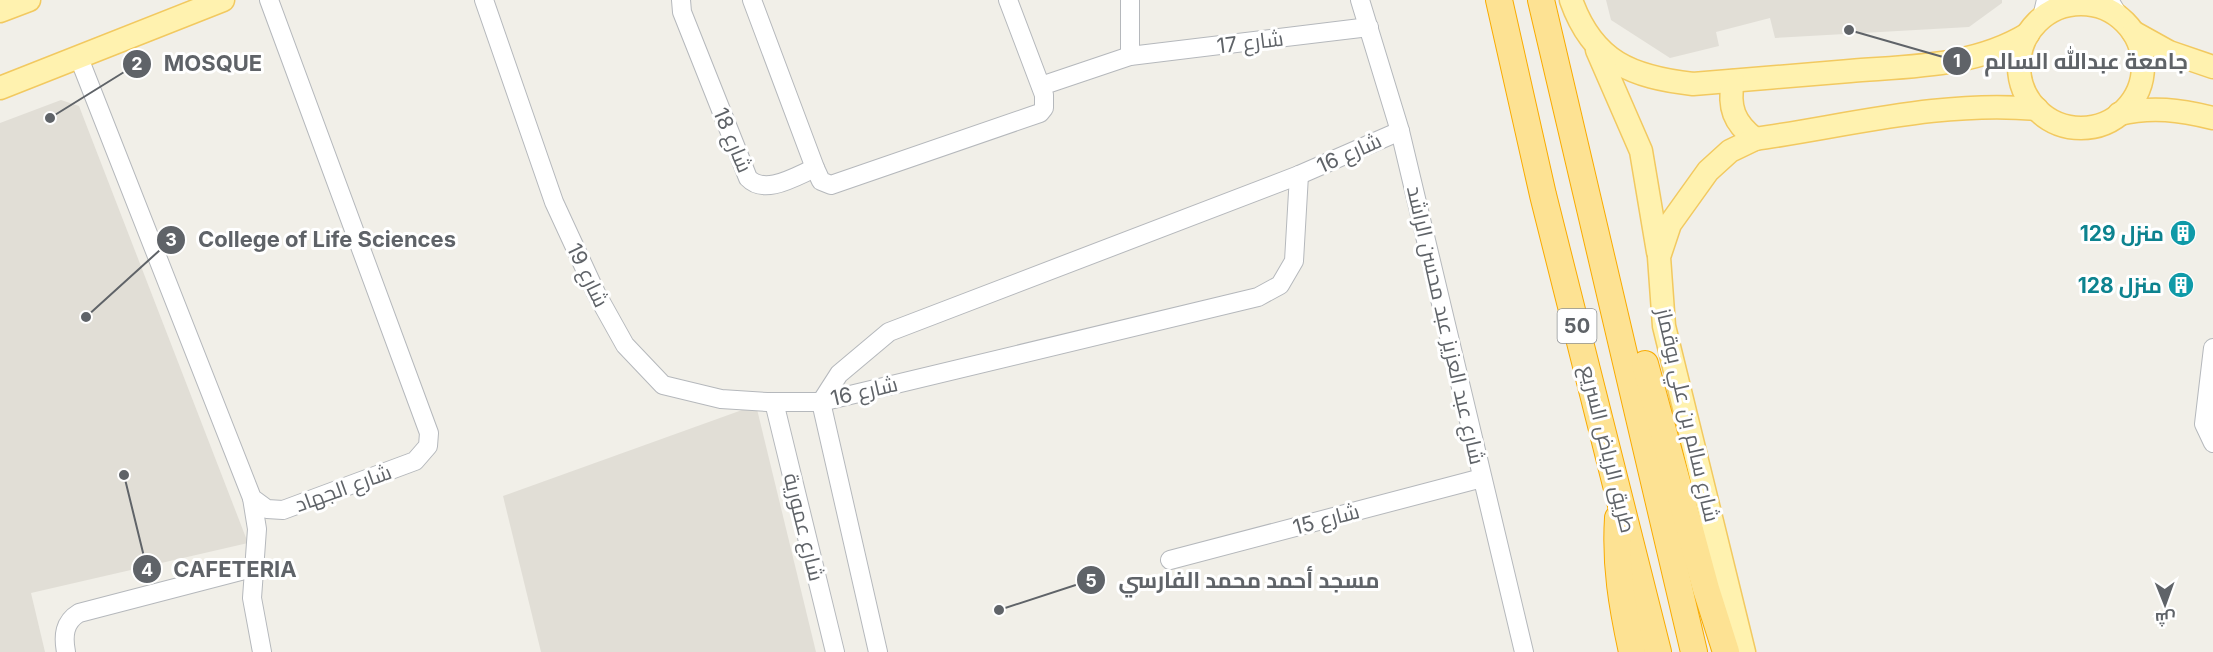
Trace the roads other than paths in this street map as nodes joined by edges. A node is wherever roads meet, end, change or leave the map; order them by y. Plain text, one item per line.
1 (29, 0) edge
2 (223, 0) edge
3 (269, 0) edge
4 (484, 0) edge
5 (681, 0) edge
6 (752, 0) edge
7 (1008, 0) edge
8 (1130, 0) edge
9 (1360, 0) edge
10 (1486, 0) edge
11 (1499, 0) edge
12 (1541, 0) edge
13 (1571, 0) edge
14 (0, 11) edge
15 (2039, 17) edge
16 (2121, 17) edge
17 (1369, 27) junction
18 (1595, 46) junction
19 (1130, 56) junction
20 (79, 58) junction
21 (2213, 67) edge
22 (1733, 81) junction
23 (1041, 86) junction
24 (0, 88) edge
25 (2037, 109) junction
26 (2119, 114) junction
27 (2213, 118) edge
28 (1400, 131) junction
29 (1755, 139) junction
30 (815, 168) junction
31 (1299, 175) junction
32 (1543, 195) junction
33 (1600, 243) junction
34 (1659, 257) junction
35 (2213, 348) edge
36 (774, 402) junction
37 (821, 402) junction
38 (2213, 443) edge
39 (1482, 478) junction
40 (1620, 494) junction
41 (252, 498) junction
42 (1170, 560) dead end
43 (252, 568) junction
44 (66, 652) edge
45 (262, 652) edge
46 (835, 652) edge
47 (878, 652) edge
48 (1524, 652) edge
49 (1632, 652) edge
50 (1658, 652) edge
51 (1694, 652) edge
52 (1726, 652) edge
53 (1744, 652) edge

1 - 14 main road
2 - 20 main road
3 - 41 street, شارع الجهاد
4 - 36 street, شارع 19
5 - 30 street, شارع 18
6 - 30 street
7 - 23 street
8 - 19 street
9 - 17 street, شارع عبد العزيز عبد محسن الراشد
10 - 32 main road
11 - 32 highway, طريق الرياض السريع / 50
12 - 33 highway, طريق الرياض السريع / 50
13 - 18 main road
15 - 16 main road
15 - 22 main road
15 - 25 main road
16 - 21 main road
16 - 26 main road
17 - 19 street, شارع 17
17 - 28 street, شارع عبد العزيز عبد محسن الراشد
18 - 22 main road
18 - 34 main road
19 - 23 street, شارع 17
20 - 24 main road
20 - 41 street
22 - 29 main road
23 - 30 street
25 - 26 main road
25 - 29 main road, شارع سالم بن علي بوقماز
26 - 27 main road
28 - 31 street, شارع 16
28 - 39 street, شارع عبد العزيز عبد محسن الراشد
29 - 34 main road, شارع سالم بن علي بوقماز
31 - 37 street, شارع 16
31 - 37 street, شارع 16
32 - 40 highway, طريق الرياض السريع / 50
33 - 51 highway, طريق الرياض السريع / 50
33 - 52 highway
34 - 53 main road, شارع سالم بن علي بوقماز
35 - 38 street
36 - 37 street, شارع 19
36 - 46 street, شارع عمورية
37 - 47 street, شارع عمورية
39 - 42 street, شارع 15
39 - 48 street, شارع عبد العزيز عبد محسن الراشد
40 - 49 highway
40 - 50 highway, طريق الرياض السريع / 50
41 - 43 street
43 - 44 street
43 - 45 street

